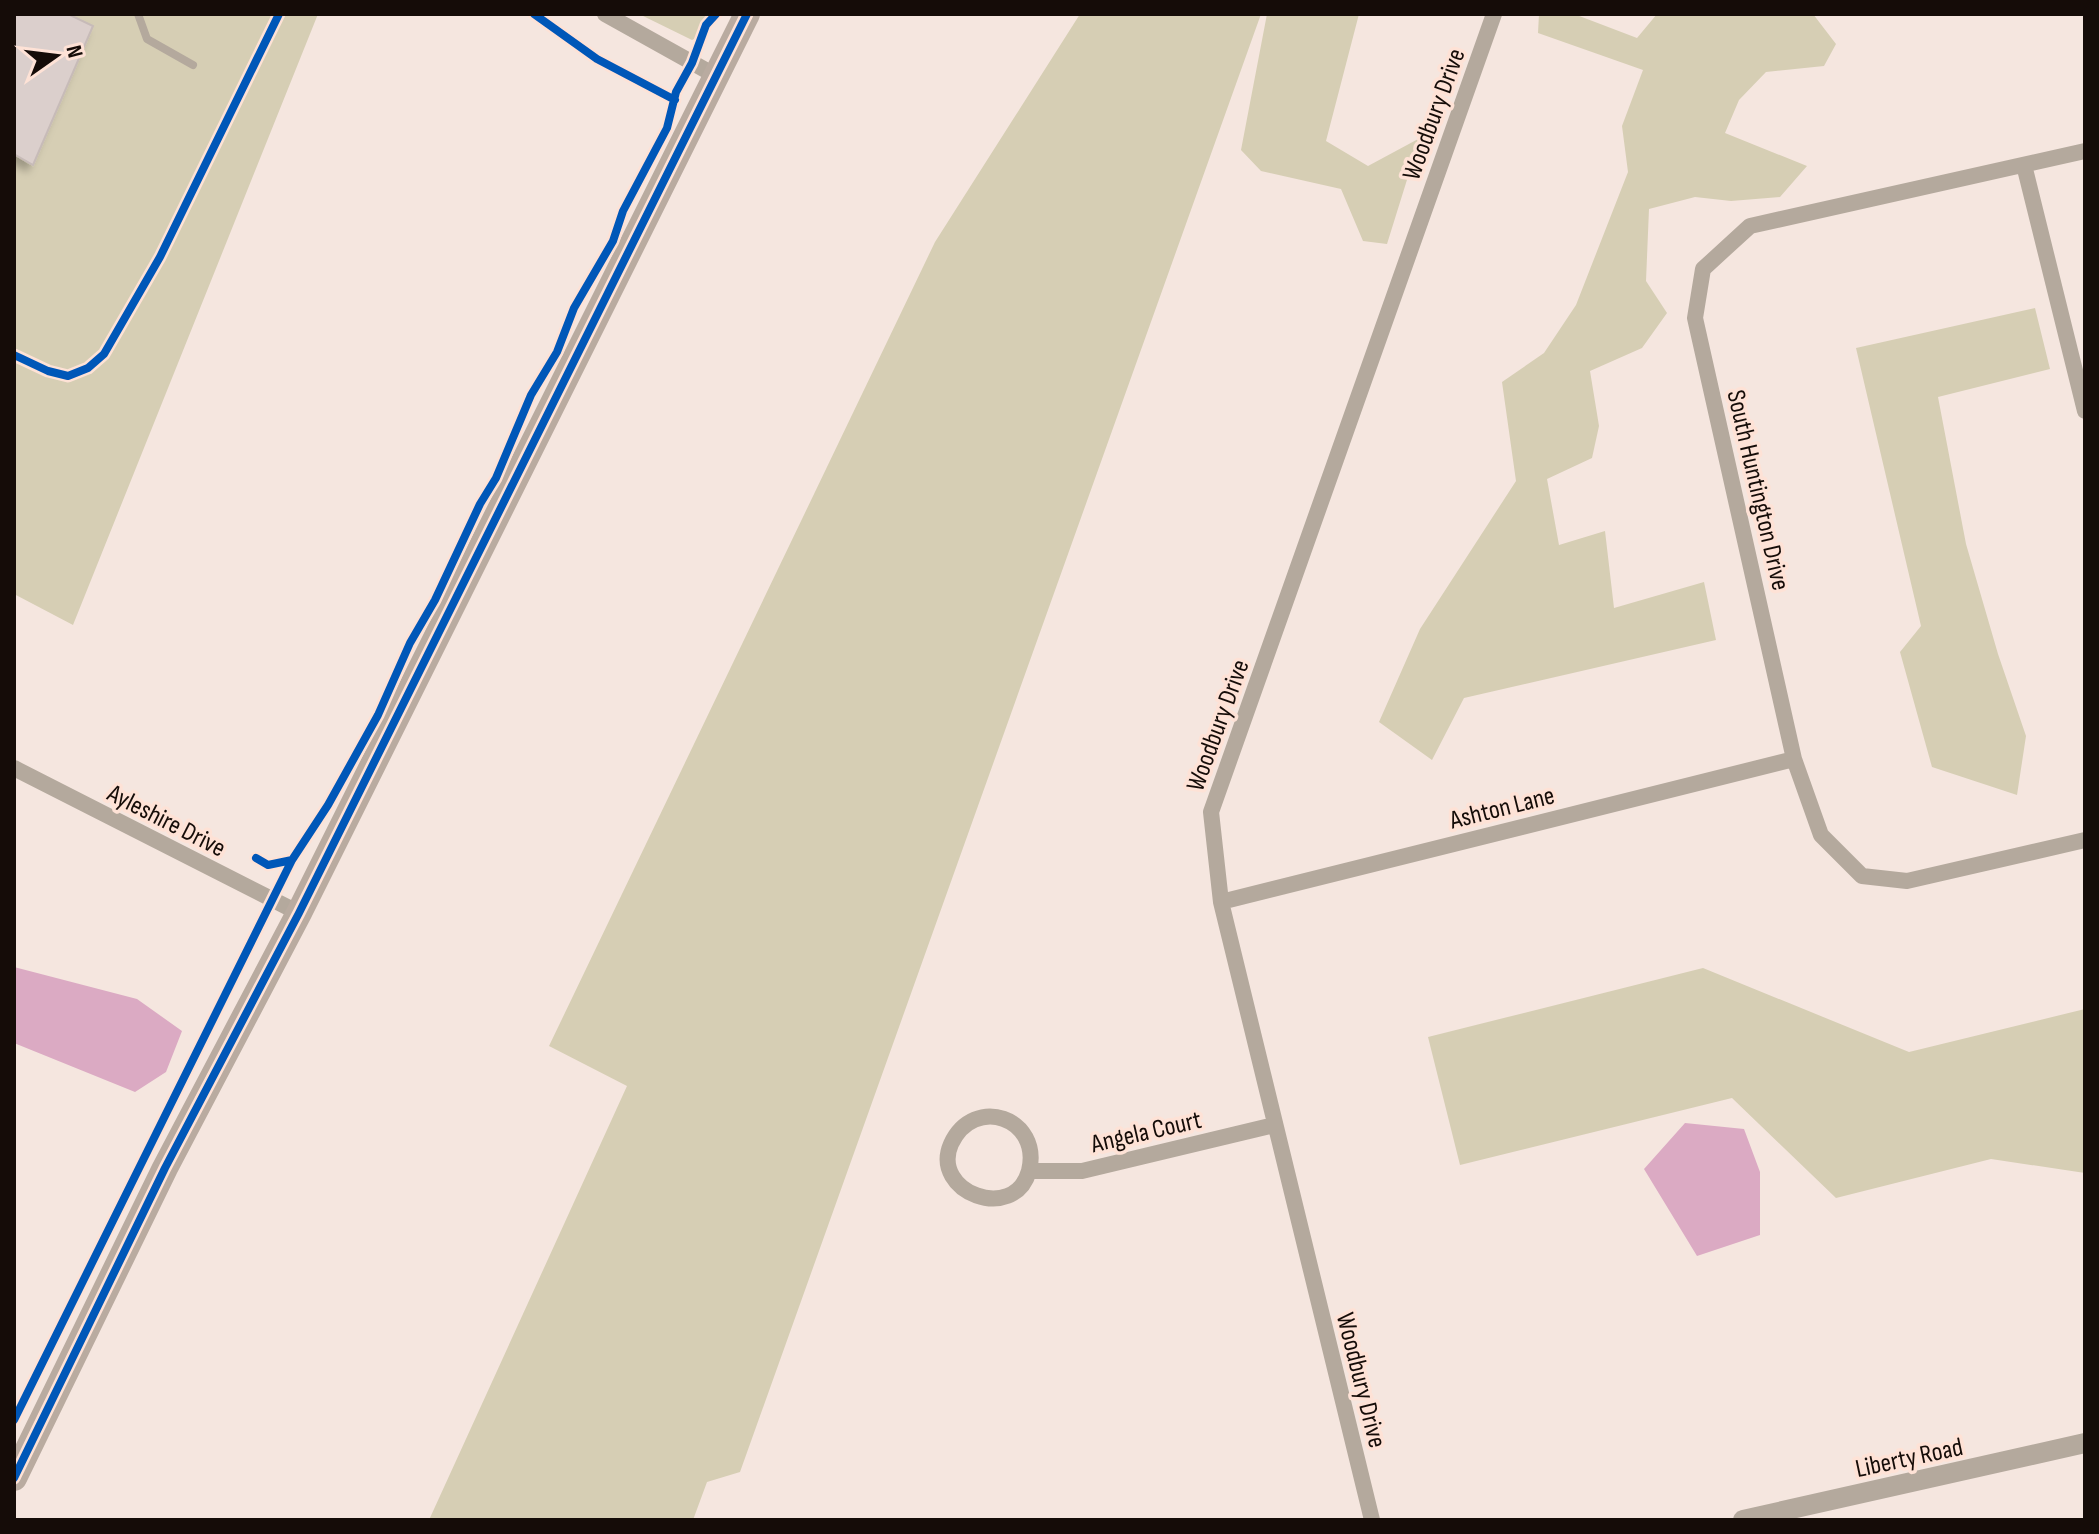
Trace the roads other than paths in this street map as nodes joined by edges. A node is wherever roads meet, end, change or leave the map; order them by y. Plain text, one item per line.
1 (138, 14) edge
2 (605, 14) edge
3 (747, 14) edge
4 (1494, 14) edge
5 (193, 65) dead end
6 (718, 77) junction
7 (2085, 151) edge
8 (2024, 165) junction
9 (2085, 411) edge
10 (1794, 759) junction
11 (14, 768) edge
12 (2085, 840) edge
13 (1221, 902) junction
14 (299, 913) junction
15 (1274, 1125) junction
16 (1029, 1171) junction
17 (2085, 1443) edge
18 (14, 1478) edge
19 (1372, 1520) edge
20 (1743, 1520) edge

1 - 5 lane
2 - 6 street
3 - 6 main road
4 - 13 street, Woodbury Drive
6 - 14 main road
7 - 8 street, South Huntington Drive
8 - 9 street
8 - 10 street, South Huntington Drive
10 - 12 street, South Huntington Drive
10 - 13 street, Ashton Lane
11 - 14 street, Ayleshire Drive
13 - 15 street, Woodbury Drive
14 - 18 main road
15 - 16 street, Angela Court
15 - 19 street, Woodbury Drive
16 - 16 street
17 - 20 street, Liberty Road

